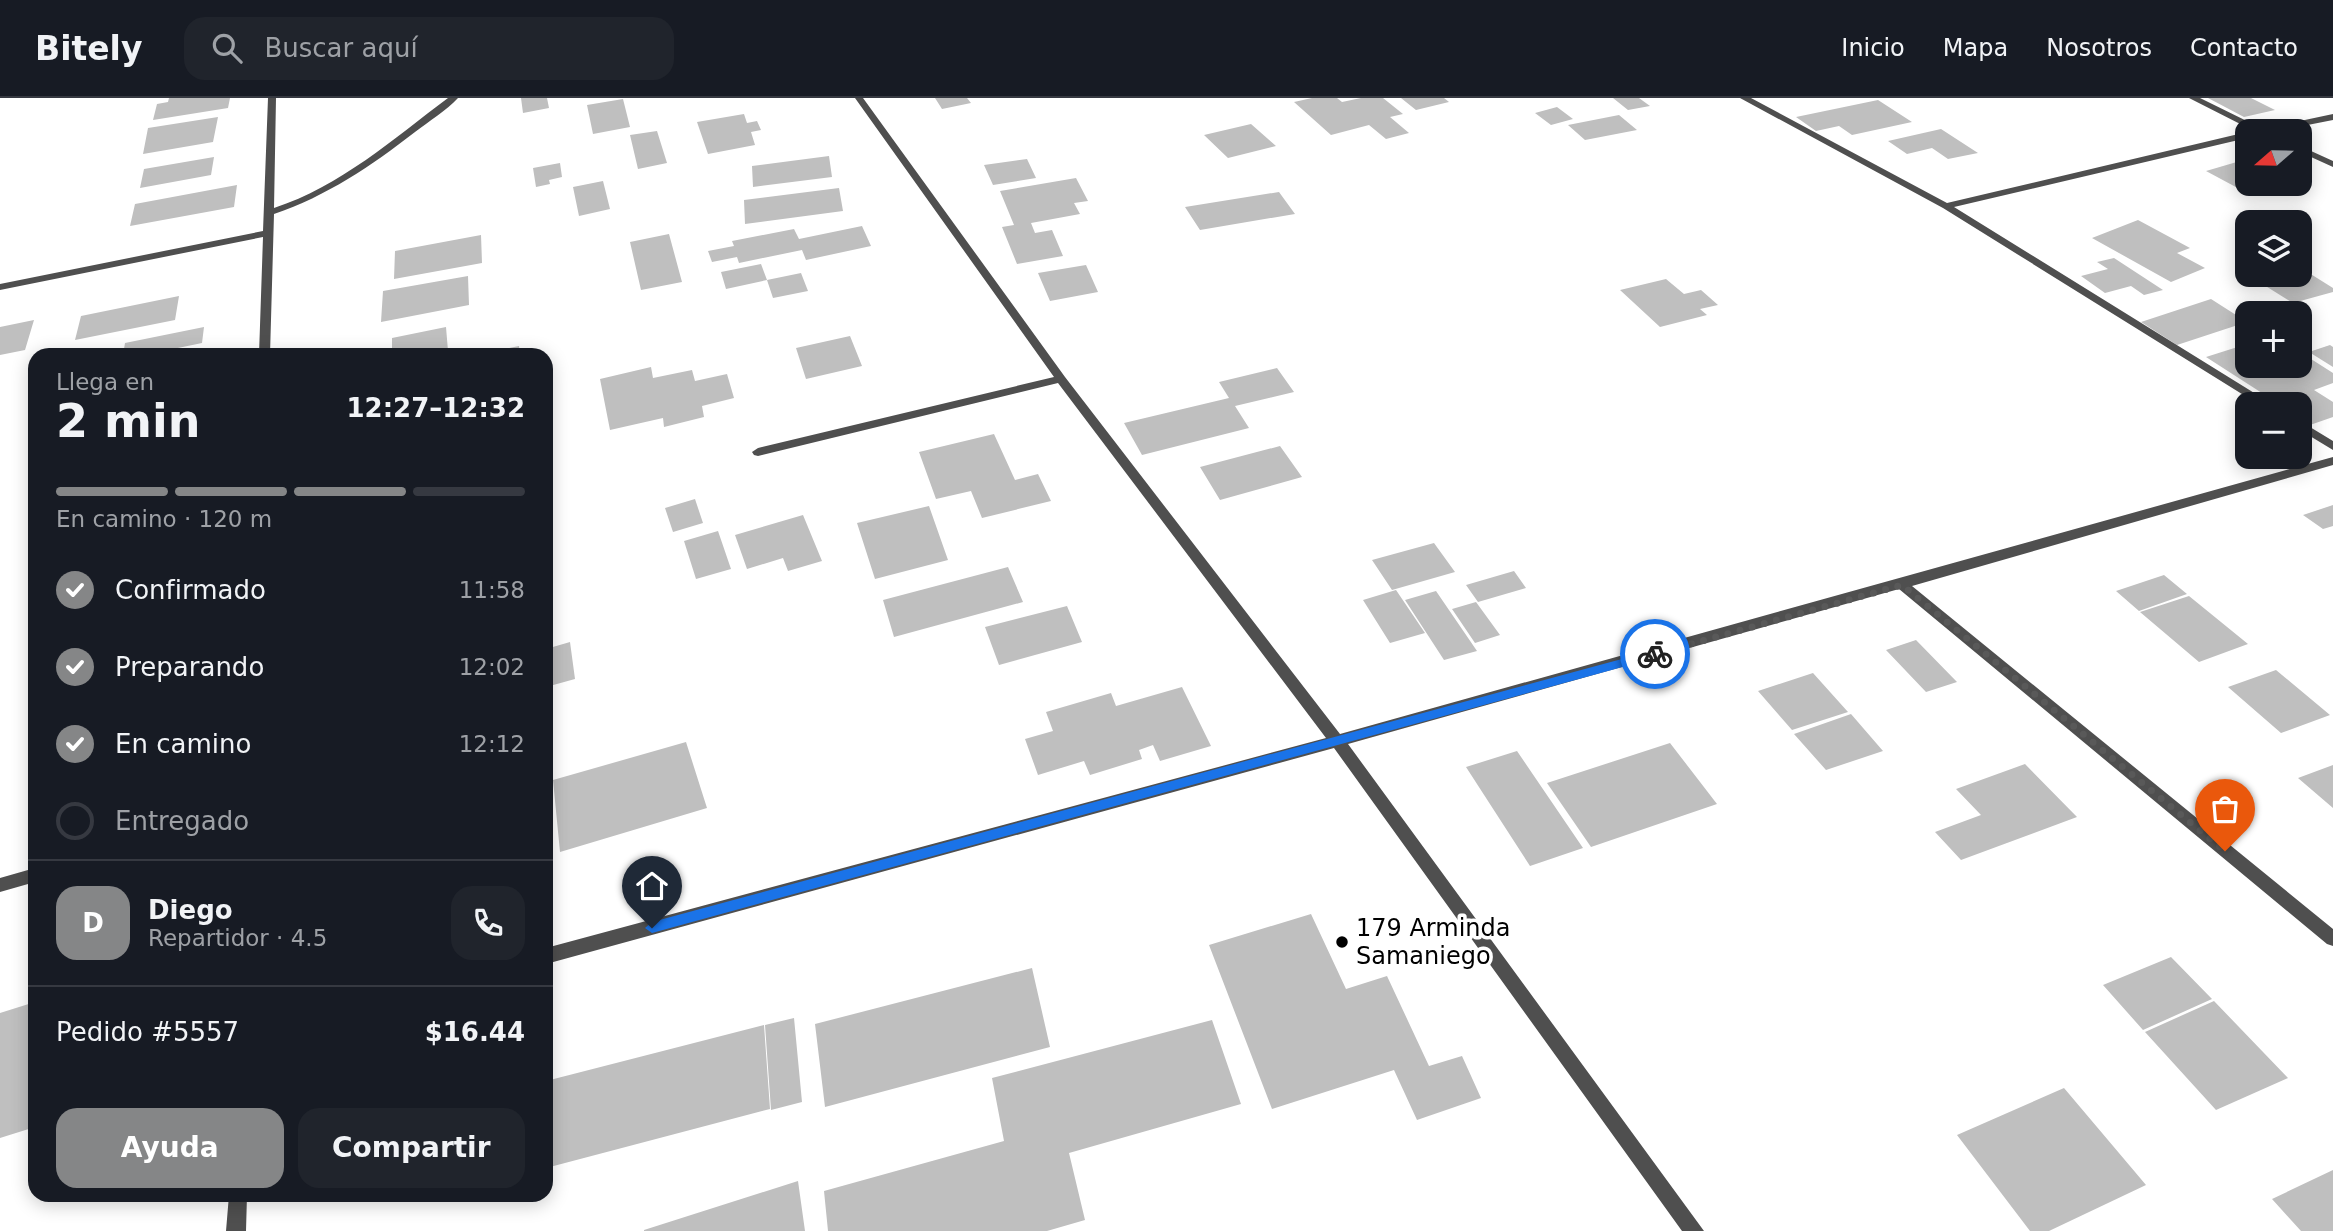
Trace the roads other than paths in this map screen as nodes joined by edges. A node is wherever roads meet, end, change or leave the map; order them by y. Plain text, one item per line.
1 (272, 98) edge
2 (454, 98) edge
3 (859, 98) edge
4 (1744, 98) edge
5 (2193, 98) edge
6 (2333, 117) edge
7 (2238, 119) edge
8 (2312, 121) edge
9 (2235, 138) edge
10 (2312, 154) edge
11 (2333, 164) edge
12 (1946, 206) junction
13 (270, 212) junction
14 (268, 233) junction
15 (0, 287) edge
16 (265, 348) edge
17 (1061, 379) junction
18 (2247, 392) edge
19 (2312, 433) edge
20 (2333, 446) edge
21 (758, 452) dead end
22 (2333, 461) edge
23 (1902, 585) junction
24 (1338, 742) junction
25 (28, 877) edge
26 (0, 885) edge
27 (2333, 939) edge
28 (553, 954) edge
29 (238, 1202) edge
30 (236, 1231) edge
31 (1695, 1231) edge

1 - 13 street
2 - 13 street
3 - 17 street
4 - 12 street
5 - 7 street
6 - 8 street
9 - 12 street
10 - 11 street
12 - 18 street
13 - 14 street
14 - 15 street
14 - 16 street
17 - 21 street
17 - 24 street
19 - 20 street
22 - 23 street
23 - 24 street
23 - 27 street
24 - 28 street
24 - 31 street
25 - 26 street
29 - 30 street

